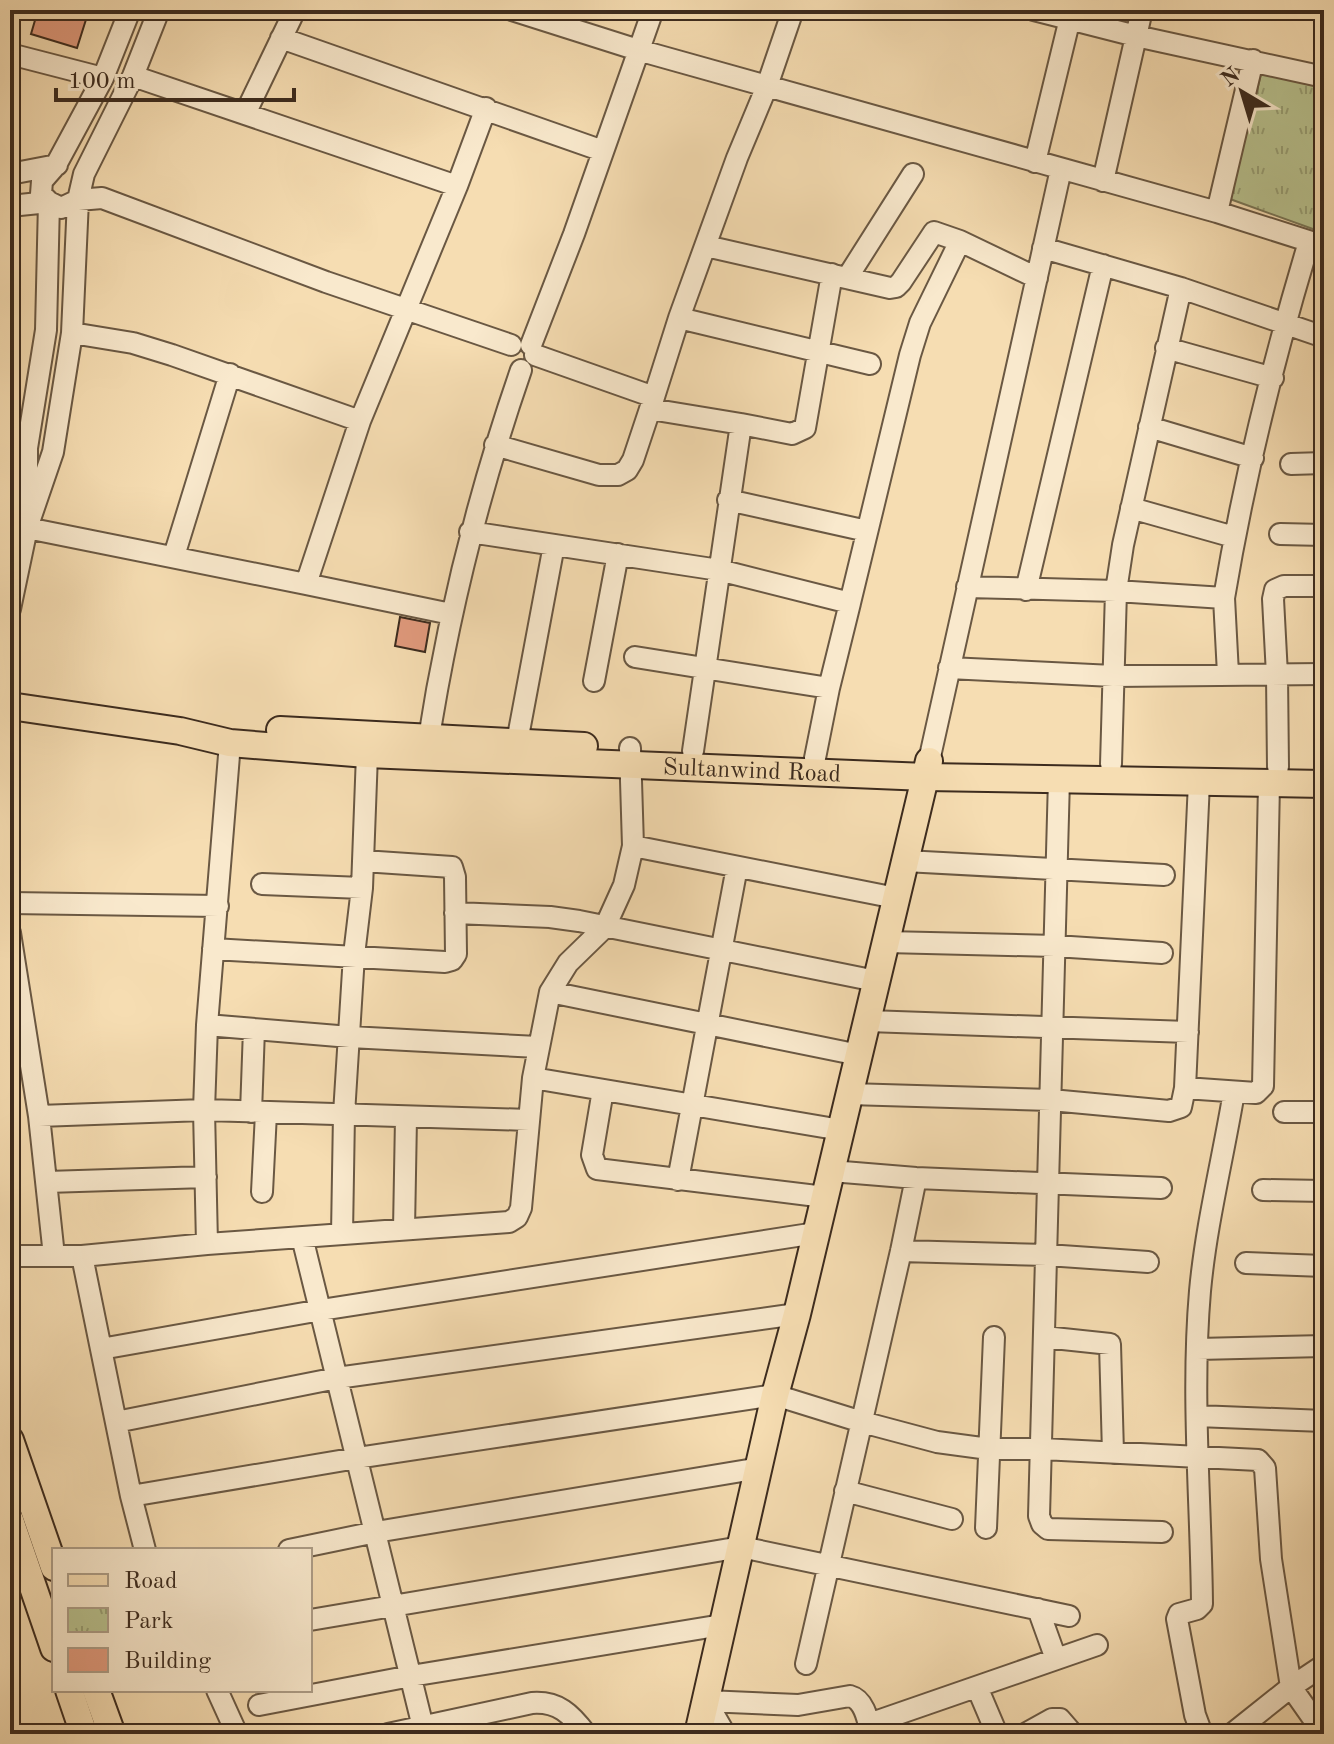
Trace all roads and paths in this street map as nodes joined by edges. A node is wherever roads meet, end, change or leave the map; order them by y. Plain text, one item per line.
1 (130, 10) edge
2 (159, 10) edge
3 (295, 10) edge
4 (512, 10) edge
5 (653, 10) edge
6 (793, 10) edge
7 (1034, 10) edge
8 (1142, 10) edge
9 (1071, 15) edge
10 (1136, 36) junction
11 (281, 38) junction
12 (638, 50) junction
13 (10, 54) edge
14 (1253, 60) junction
15 (133, 76) junction
16 (1324, 77) edge
17 (103, 78) junction
18 (767, 86) junction
19 (486, 108) junction
20 (245, 114) junction
21 (603, 151) junction
22 (1035, 162) junction
23 (56, 165) junction
24 (1061, 169) junction
25 (10, 174) edge
26 (84, 174) junction
27 (913, 174) dead end
28 (1103, 181) junction
29 (457, 186) junction
30 (102, 198) junction
31 (78, 200) junction
32 (49, 202) junction
33 (10, 206) edge
34 (1217, 212) junction
35 (960, 241) junction
36 (1316, 244) edge
37 (706, 246) junction
38 (1043, 248) junction
39 (1103, 265) junction
40 (840, 276) junction
41 (1037, 278) junction
42 (1181, 288) junction
43 (407, 310) junction
44 (679, 318) junction
45 (1285, 323) junction
46 (72, 333) junction
47 (1324, 337) edge
48 (1166, 348) junction
49 (818, 351) junction
50 (524, 354) junction
51 (870, 364) dead end
52 (230, 374) junction
53 (1273, 378) junction
54 (652, 403) junction
55 (360, 421) junction
56 (741, 424) junction
57 (1149, 427) junction
58 (495, 445) junction
59 (1253, 458) junction
60 (1324, 463) edge
61 (1291, 464) dead end
62 (728, 500) junction
63 (1131, 508) junction
64 (27, 528) junction
65 (867, 531) junction
66 (470, 532) junction
67 (1280, 534) dead end
68 (1324, 535) edge
69 (1234, 537) junction
70 (554, 545) junction
71 (618, 554) junction
72 (174, 556) junction
73 (719, 570) junction
74 (306, 584) junction
75 (1324, 586) edge
76 (967, 587) junction
77 (1026, 590) junction
78 (1116, 591) junction
79 (1224, 598) junction
80 (850, 603) junction
81 (10, 609) edge
82 (451, 614) junction
83 (635, 657) dead end
84 (705, 667) junction
85 (949, 668) junction
86 (1228, 674) junction
87 (1324, 674) edge
88 (1277, 675) junction
89 (1113, 676) junction
90 (594, 681) dead end
91 (829, 688) junction
92 (10, 706) edge
93 (180, 731) junction
94 (517, 742) junction
95 (230, 743) junction
96 (427, 747) junction
97 (693, 751) junction
98 (367, 754) junction
99 (631, 757) junction
100 (815, 758) junction
101 (1111, 764) junction
102 (1324, 768) edge
103 (928, 769) junction
104 (1274, 775) junction
105 (1059, 779) junction
106 (1199, 782) junction
107 (1324, 784) edge
108 (633, 846) junction
109 (363, 861) junction
110 (905, 861) junction
111 (737, 867) junction
112 (1057, 869) junction
113 (1164, 875) dead end
114 (262, 884) dead end
115 (362, 888) junction
116 (896, 898) junction
117 (10, 903) edge
118 (218, 906) junction
119 (455, 913) junction
120 (605, 927) junction
121 (10, 933) edge
122 (886, 942) junction
123 (1055, 946) junction
124 (213, 949) junction
125 (722, 950) junction
126 (1162, 953) dead end
127 (354, 955) junction
128 (14, 976) edge
129 (876, 981) junction
130 (550, 992) junction
131 (868, 1021) junction
132 (707, 1024) junction
133 (207, 1025) junction
134 (1053, 1026) junction
135 (254, 1029) junction
136 (1188, 1032) junction
137 (350, 1037) junction
138 (538, 1047) junction
139 (859, 1055) junction
140 (533, 1078) junction
141 (1185, 1088) junction
142 (603, 1090) junction
143 (1234, 1092) junction
144 (849, 1094) junction
145 (1051, 1100) junction
146 (692, 1105) junction
147 (204, 1110) junction
148 (259, 1112) junction
149 (1284, 1112) dead end
150 (1324, 1112) edge
151 (344, 1114) junction
152 (39, 1116) junction
153 (406, 1118) junction
154 (529, 1120) junction
155 (841, 1130) junction
156 (831, 1171) junction
157 (206, 1177) junction
158 (916, 1178) junction
159 (678, 1180) junction
160 (47, 1182) junction
161 (1049, 1183) junction
162 (1161, 1188) dead end
163 (1263, 1190) dead end
164 (1324, 1191) edge
165 (262, 1192) dead end
166 (825, 1197) junction
167 (404, 1229) junction
168 (816, 1233) junction
169 (342, 1234) junction
170 (302, 1237) junction
171 (207, 1244) junction
172 (901, 1251) junction
173 (1047, 1255) junction
174 (10, 1256) edge
175 (54, 1256) junction
176 (82, 1256) junction
177 (1148, 1262) dead end
178 (1246, 1263) dead end
179 (1324, 1266) edge
180 (321, 1310) junction
181 (797, 1314) junction
182 (994, 1337) dead end
183 (1044, 1337) junction
184 (1324, 1346) edge
185 (101, 1349) junction
186 (1198, 1349) junction
187 (337, 1378) junction
188 (775, 1395) junction
189 (1197, 1416) junction
190 (1324, 1421) edge
191 (116, 1422) junction
192 (862, 1422) junction
193 (10, 1440) edge
194 (989, 1449) junction
195 (1042, 1449) junction
196 (1113, 1453) junction
197 (1197, 1457) junction
198 (357, 1458) junction
199 (760, 1468) junction
200 (845, 1491) junction
201 (131, 1496) junction
202 (952, 1519) dead end
203 (10, 1520) edge
204 (986, 1528) dead end
205 (376, 1532) junction
206 (1162, 1532) dead end
207 (24, 1545) edge
208 (741, 1547) junction
209 (144, 1548) edge
210 (299, 1548) edge
211 (830, 1565) junction
212 (52, 1566) edge
213 (394, 1606) junction
214 (1038, 1609) junction
215 (1069, 1616) dead end
216 (312, 1620) edge
217 (722, 1625) junction
218 (52, 1641) edge
219 (1097, 1645) dead end
220 (1056, 1659) junction
221 (806, 1664) dead end
222 (1324, 1665) edge
223 (411, 1676) junction
224 (977, 1687) junction
225 (1291, 1687) junction
226 (70, 1692) edge
227 (97, 1692) edge
228 (218, 1692) edge
229 (706, 1701) junction
230 (259, 1705) dead end
231 (423, 1727) junction
232 (870, 1729) edge
233 (84, 1734) edge
234 (112, 1734) edge
235 (237, 1734) edge
236 (388, 1734) edge
237 (586, 1734) edge
238 (698, 1734) edge
239 (725, 1734) edge
240 (997, 1734) edge
241 (1025, 1734) edge
242 (1073, 1734) edge
243 (1202, 1734) edge
244 (1232, 1734) edge
245 (1324, 1734) edge

1 - 17 street
2 - 15 street
3 - 11 street
4 - 12 street
5 - 12 street
6 - 18 street
7 - 9 street
8 - 10 street
9 - 10 street
9 - 22 street
10 - 14 street
10 - 28 street
11 - 19 street
11 - 20 street
12 - 18 street
12 - 21 street
13 - 17 street
14 - 16 street
14 - 34 street
15 - 20 street
15 - 26 street
17 - 23 street
18 - 22 street
18 - 37 street
19 - 21 street
19 - 29 street
20 - 29 street
21 - 50 street
22 - 24 street
23 - 25 street
23 - 26 street
23 - 32 street
24 - 28 street
24 - 38 street
26 - 30 street
26 - 31 street
27 - 40 street
28 - 34 street
29 - 43 street
30 - 31 street
30 - 43 street
31 - 32 street
31 - 46 street
32 - 33 street
32 - 64 street
34 - 36 street
35 - 40 street
35 - 41 street
35 - 65 street
36 - 45 street
37 - 40 street
37 - 44 street
38 - 39 street
38 - 41 street
39 - 42 street
39 - 77 street
40 - 49 street
41 - 76 street
42 - 45 street
42 - 48 street
43 - 50 street
43 - 55 street
44 - 49 street
44 - 54 street
45 - 47 street
45 - 53 street
46 - 52 street
46 - 64 street
48 - 53 street
48 - 57 street
49 - 51 street
49 - 56 street
50 - 54 street
50 - 58 street
52 - 55 street
52 - 72 street
53 - 59 street
54 - 56 street
54 - 58 street
55 - 74 street
56 - 62 street
57 - 59 street
57 - 63 street
58 - 66 street
59 - 69 street
60 - 61 street
62 - 65 street
62 - 73 street
63 - 69 street
63 - 78 street
64 - 72 street
64 - 81 street
65 - 80 street
66 - 70 street
66 - 82 street
67 - 68 street
69 - 79 street
70 - 71 street
70 - 94 street
71 - 73 street
71 - 90 street
72 - 74 street
73 - 80 street
73 - 84 street
74 - 82 street
75 - 88 street
76 - 77 street
76 - 85 street
77 - 78 street
78 - 79 street
78 - 89 street
79 - 86 street
80 - 91 street
82 - 96 street
83 - 84 street
84 - 91 street
84 - 97 street
85 - 89 street
85 - 103 street
86 - 88 street
86 - 89 street
87 - 88 street
88 - 104 street
89 - 101 street
91 - 100 street
92 - 93 main road, Sultanwind Road
93 - 95 main road, Sultanwind Road
93 - 96 main road, Sultanwind Road
94 - 96 main road, Sultanwind Road
94 - 99 main road, Sultanwind Road
95 - 98 main road, Sultanwind Road
95 - 118 street
96 - 98 main road, Sultanwind Road
96 - 99 main road, Sultanwind Road
97 - 99 main road, Sultanwind Road
97 - 100 main road, Sultanwind Road
98 - 109 street
99 - 103 main road, Sultanwind Road
99 - 108 street
100 - 103 main road, Sultanwind Road
101 - 103 main road, Sultanwind Road
101 - 104 main road, Sultanwind Road
102 - 104 main road
103 - 105 main road, Sultanwind Road
103 - 110 main road
104 - 106 main road, Sultanwind Road
104 - 107 main road, Sultanwind Road
104 - 143 street
105 - 106 main road, Sultanwind Road
105 - 112 street
106 - 136 street
108 - 111 street
108 - 120 street
109 - 115 street
109 - 119 street
110 - 112 street
110 - 116 main road
111 - 116 street
111 - 125 street
112 - 113 street
112 - 123 street
114 - 115 street
115 - 127 street
116 - 122 main road
117 - 118 street
118 - 124 street
119 - 120 street
119 - 127 street
120 - 125 street
120 - 130 street
121 - 128 street
122 - 123 street
122 - 129 main road
123 - 126 street
123 - 134 street
124 - 127 street
124 - 133 street
125 - 129 street
125 - 132 street
127 - 137 street
128 - 152 street
129 - 131 main road
130 - 132 street
130 - 138 street
131 - 134 street
131 - 139 main road
132 - 139 street
132 - 146 street
133 - 135 street
133 - 147 street
134 - 136 street
134 - 145 street
135 - 137 street
135 - 148 street
136 - 141 street
137 - 138 street
137 - 151 street
138 - 140 street
139 - 144 main road
140 - 142 street
140 - 154 street
141 - 143 street
141 - 145 street
142 - 146 street
142 - 159 street
143 - 186 street
144 - 145 street
144 - 155 main road
145 - 161 street
146 - 155 street
146 - 159 street
147 - 148 street
147 - 152 street
147 - 157 street
148 - 151 street
148 - 165 street
149 - 150 street
151 - 153 street
151 - 169 street
152 - 160 street
153 - 154 street
153 - 167 street
154 - 167 street
155 - 156 main road
156 - 158 street
156 - 166 main road
157 - 160 street
157 - 171 street
158 - 161 street
158 - 172 street
159 - 166 street
160 - 175 street
161 - 162 street
161 - 173 street
163 - 164 street
166 - 168 main road
167 - 169 street
168 - 180 street
168 - 181 main road
169 - 170 street
170 - 171 street
170 - 180 street
171 - 176 street
172 - 173 street
172 - 192 street
173 - 177 street
173 - 183 street
174 - 175 street
175 - 176 street
176 - 185 street
178 - 179 street
180 - 185 street
180 - 187 street
181 - 187 street
181 - 188 main road
182 - 194 street
183 - 195 street
183 - 196 street
184 - 186 street
185 - 191 street
186 - 189 street
187 - 191 street
187 - 198 street
188 - 192 street
188 - 198 street
188 - 199 main road
189 - 190 street
189 - 197 street
191 - 201 street
192 - 194 street
192 - 200 street
193 - 207 main road
194 - 195 street
194 - 204 street
195 - 196 street
195 - 206 street
196 - 197 street
197 - 225 street
197 - 243 street
198 - 201 street
198 - 205 street
199 - 205 street
199 - 208 main road
200 - 202 street
200 - 211 street
201 - 209 street
203 - 207 main road
205 - 210 street
205 - 213 street
207 - 212 main road
207 - 218 main road
208 - 211 street
208 - 213 street
208 - 217 main road
211 - 214 street
211 - 221 street
213 - 216 street
213 - 223 street
214 - 215 street
214 - 220 street
217 - 223 street
217 - 229 main road
219 - 220 street
220 - 224 street
222 - 225 street
223 - 230 street
223 - 231 street
224 - 232 street
224 - 240 street
225 - 244 street
225 - 245 street
226 - 233 main road
227 - 234 main road
228 - 235 street
229 - 232 street
229 - 238 main road
229 - 239 street
231 - 236 street
231 - 237 street
241 - 242 street

